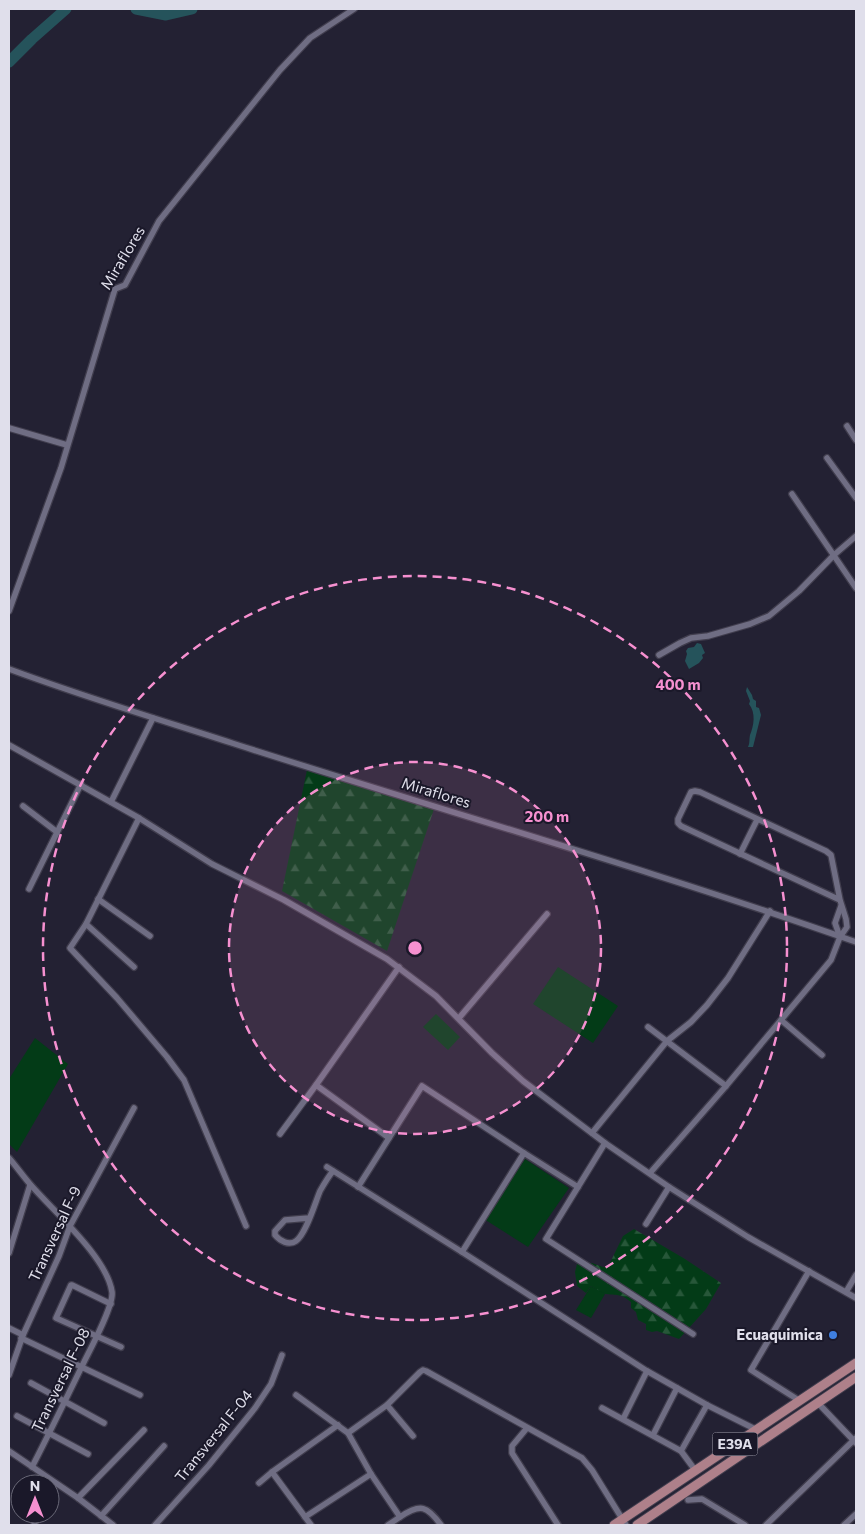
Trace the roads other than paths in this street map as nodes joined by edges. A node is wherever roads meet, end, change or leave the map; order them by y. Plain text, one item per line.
1 (354, 9) edge
2 (847, 426) dead end
3 (9, 428) edge
4 (856, 440) edge
5 (67, 445) junction
6 (827, 458) dead end
7 (792, 494) dead end
8 (856, 498) edge
9 (856, 536) edge
10 (834, 555) junction
11 (856, 588) edge
12 (9, 611) edge
13 (659, 655) dead end
14 (9, 669) edge
15 (154, 718) junction
16 (9, 745) edge
17 (81, 784) junction
18 (111, 802) junction
19 (23, 806) dead end
20 (139, 818) junction
21 (757, 820) junction
22 (58, 832) junction
23 (740, 854) junction
24 (29, 889) dead end
25 (98, 899) junction
26 (840, 903) junction
27 (770, 912) junction
28 (547, 914) dead end
29 (86, 924) junction
30 (150, 936) dead end
31 (840, 937) junction
32 (856, 942) edge
33 (134, 967) dead end
34 (399, 967) junction
35 (459, 1018) junction
36 (780, 1020) junction
37 (648, 1027) dead end
38 (667, 1042) junction
39 (822, 1055) dead end
40 (316, 1085) junction
41 (726, 1086) junction
42 (134, 1108) dead end
43 (592, 1133) junction
44 (280, 1134) dead end
45 (389, 1138) junction
46 (605, 1143) junction
47 (524, 1152) junction
48 (9, 1161) edge
49 (327, 1167) dead end
50 (333, 1171) junction
51 (650, 1173) junction
52 (30, 1185) junction
53 (358, 1187) junction
54 (578, 1187) junction
55 (669, 1187) junction
56 (309, 1218) junction
57 (646, 1224) dead end
58 (70, 1226) junction
59 (246, 1226) dead end
60 (462, 1252) junction
61 (9, 1253) edge
62 (809, 1271) junction
63 (856, 1275) edge
64 (846, 1292) junction
65 (856, 1298) edge
66 (111, 1304) junction
67 (9, 1328) edge
68 (693, 1334) dead end
69 (22, 1336) junction
70 (96, 1336) junction
71 (121, 1347) dead end
72 (282, 1356) dead end
73 (856, 1363) edge
74 (81, 1368) junction
75 (647, 1371) junction
76 (9, 1376) edge
77 (856, 1377) edge
78 (31, 1384) dead end
79 (677, 1388) junction
80 (296, 1394) dead end
81 (140, 1395) dead end
82 (800, 1401) junction
83 (64, 1402) junction
84 (818, 1403) junction
85 (388, 1404) junction
86 (708, 1405) junction
87 (602, 1408) dead end
88 (17, 1416) dead end
89 (623, 1419) junction
90 (104, 1423) dead end
91 (338, 1425) junction
92 (527, 1428) junction
93 (144, 1430) dead end
94 (756, 1430) junction
95 (50, 1433) junction
96 (348, 1433) junction
97 (653, 1435) junction
98 (413, 1436) dead end
99 (855, 1440) edge
100 (164, 1446) dead end
101 (9, 1451) edge
102 (681, 1451) junction
103 (88, 1454) dead end
104 (32, 1467) junction
105 (695, 1470) junction
106 (272, 1472) junction
107 (39, 1474) edge
108 (371, 1474) junction
109 (259, 1483) dead end
110 (60, 1488) edge
111 (78, 1498) junction
112 (688, 1500) dead end
113 (856, 1514) edge
114 (101, 1516) junction
115 (305, 1517) junction
116 (400, 1517) junction
117 (851, 1519) junction
118 (624, 1522) edge
119 (856, 1524) edge
120 (113, 1525) edge
121 (155, 1525) edge
122 (311, 1525) edge
123 (388, 1525) edge
124 (441, 1525) edge
125 (558, 1525) edge
126 (614, 1525) edge
127 (637, 1525) edge
128 (745, 1525) edge
129 (766, 1525) edge
130 (844, 1525) edge

1 - 5 street, Miraflores
2 - 4 street
3 - 5 street
5 - 12 street, Miraflores
6 - 8 street
7 - 10 street
9 - 10 street
10 - 11 street
10 - 13 street
14 - 15 street, Miraflores
15 - 18 street
15 - 27 street, Miraflores
16 - 17 street
17 - 18 street
17 - 22 street
18 - 20 street
19 - 22 street
20 - 25 street
20 - 34 street
21 - 23 street
21 - 23 street
21 - 26 street
22 - 24 street
23 - 26 street
25 - 29 street
25 - 30 street
26 - 31 street
26 - 31 street
27 - 31 street, Miraflores
27 - 38 street
28 - 35 street
29 - 33 street
29 - 59 street
31 - 32 street, Miraflores
31 - 36 street
34 - 35 street
34 - 40 street
35 - 43 street
36 - 39 street
36 - 41 street
37 - 38 street
38 - 41 street
38 - 43 street
40 - 44 street
40 - 45 street
41 - 51 street
42 - 58 street, Transversal F-9
43 - 46 street
45 - 47 street
45 - 53 street
46 - 51 street
46 - 54 street
47 - 54 street
47 - 60 street
48 - 52 street
49 - 50 street
50 - 53 street
50 - 56 street
51 - 55 street
52 - 58 street
52 - 61 street
53 - 60 street
54 - 68 street
55 - 57 street
55 - 62 street
56 - 56 street
58 - 66 street
58 - 69 street, Transversal F-9
60 - 75 street
62 - 64 street
62 - 82 street
63 - 64 street
64 - 65 street
66 - 70 street, Transversal F-08
66 - 70 street
67 - 69 street
69 - 74 street
69 - 76 street, Transversal F-9
70 - 71 street
70 - 74 street, Transversal F-08
72 - 121 street, Transversal F-04
73 - 82 main road, E39A
74 - 81 street
74 - 83 street, Transversal F-08
75 - 79 street
75 - 89 street
77 - 84 main road, E39A
78 - 83 street
79 - 86 street
79 - 97 street
80 - 91 street
82 - 94 main road, E39A
83 - 90 street
83 - 95 street, Transversal F-08
84 - 99 street
84 - 127 main road, E39A
85 - 92 street
85 - 96 street
85 - 98 street
86 - 94 street
86 - 102 street
87 - 89 street
88 - 95 street
89 - 97 street
91 - 96 street
91 - 106 street
92 - 118 street
92 - 125 street
93 - 111 street
94 - 105 main road, E39A
95 - 103 street
95 - 104 street, Transversal F-08
96 - 108 street
97 - 102 street
99 - 129 street
100 - 114 street
101 - 104 street
102 - 105 street
104 - 107 street
105 - 118 main road, E39A
106 - 109 street
106 - 115 street
108 - 115 street
108 - 116 street
110 - 111 street
111 - 114 street
112 - 128 street
113 - 117 street
114 - 120 street
115 - 122 street
116 - 123 street
116 - 124 street
117 - 119 street
117 - 130 street
118 - 126 main road, E39A

